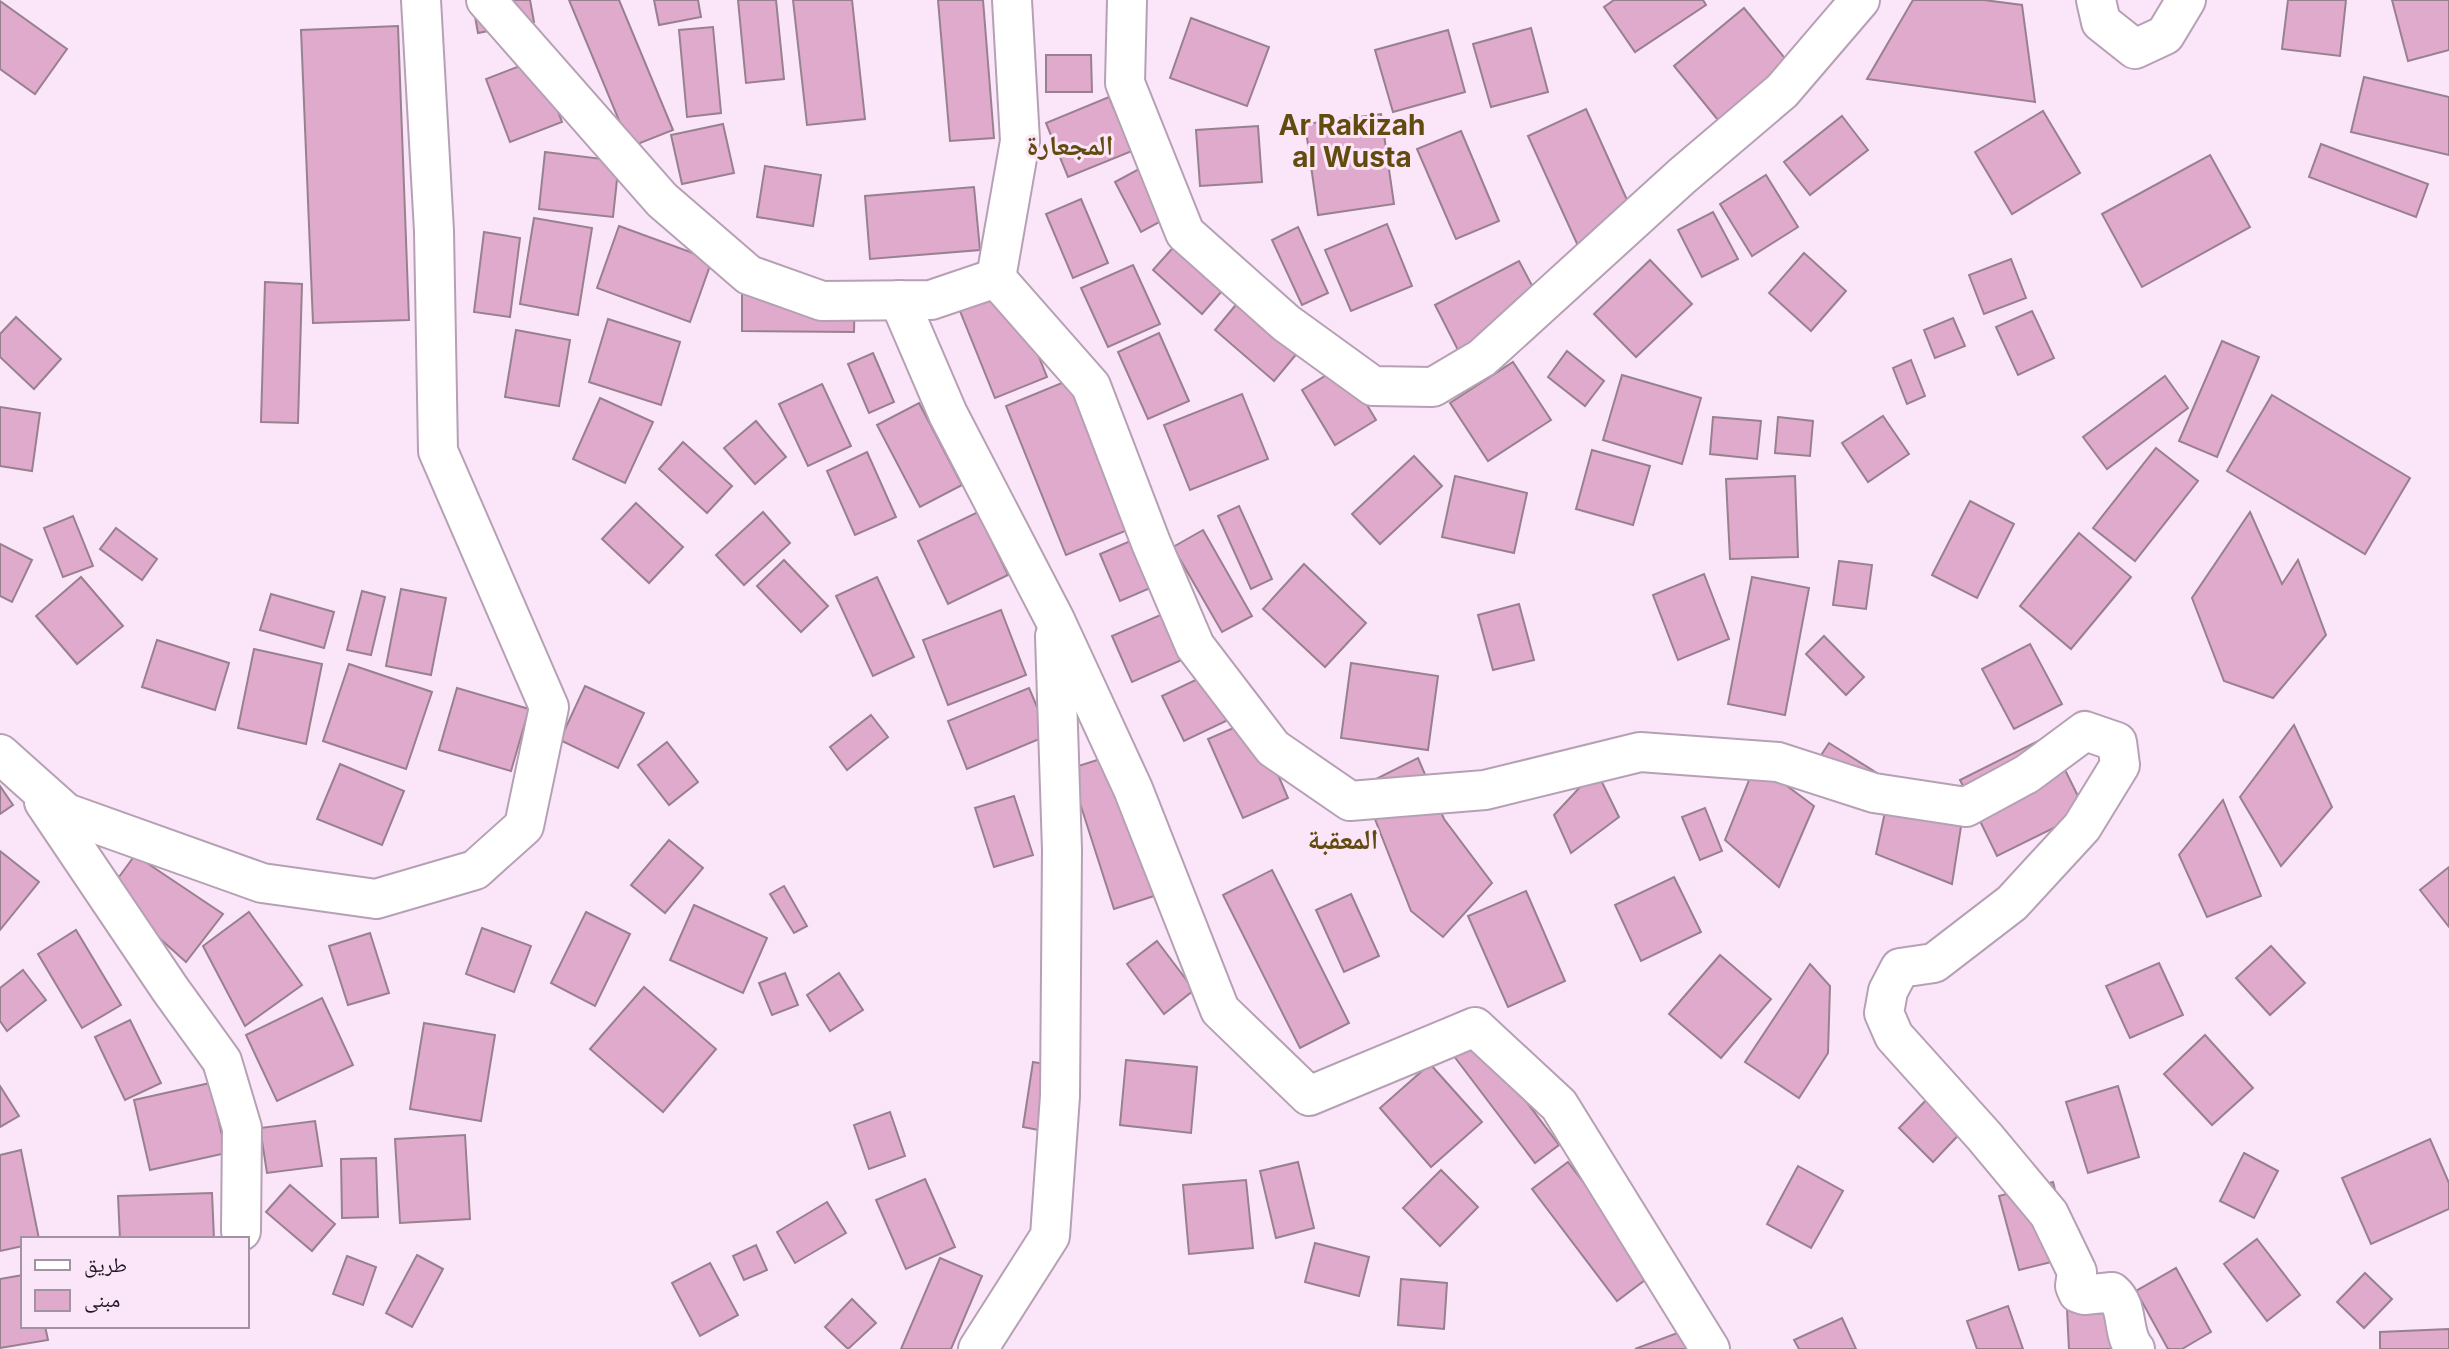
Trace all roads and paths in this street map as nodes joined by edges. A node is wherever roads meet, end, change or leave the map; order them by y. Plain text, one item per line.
1 (421, 0) edge
2 (486, 0) edge
3 (1012, 0) edge
4 (1127, 0) edge
5 (1860, 0) edge
6 (2096, 0) edge
7 (2186, 0) edge
8 (996, 278) junction
9 (899, 300) junction
10 (1055, 620) junction
11 (0, 754) edge
12 (29, 779) junction
13 (241, 1231) dead end
14 (978, 1349) edge
15 (1710, 1349) edge
16 (2135, 1349) edge

1 - 12 street
2 - 9 street
3 - 8 street
4 - 5 street
6 - 7 street
8 - 9 street
8 - 16 street
9 - 10 street
10 - 14 street
10 - 15 street
11 - 12 street
12 - 13 street

